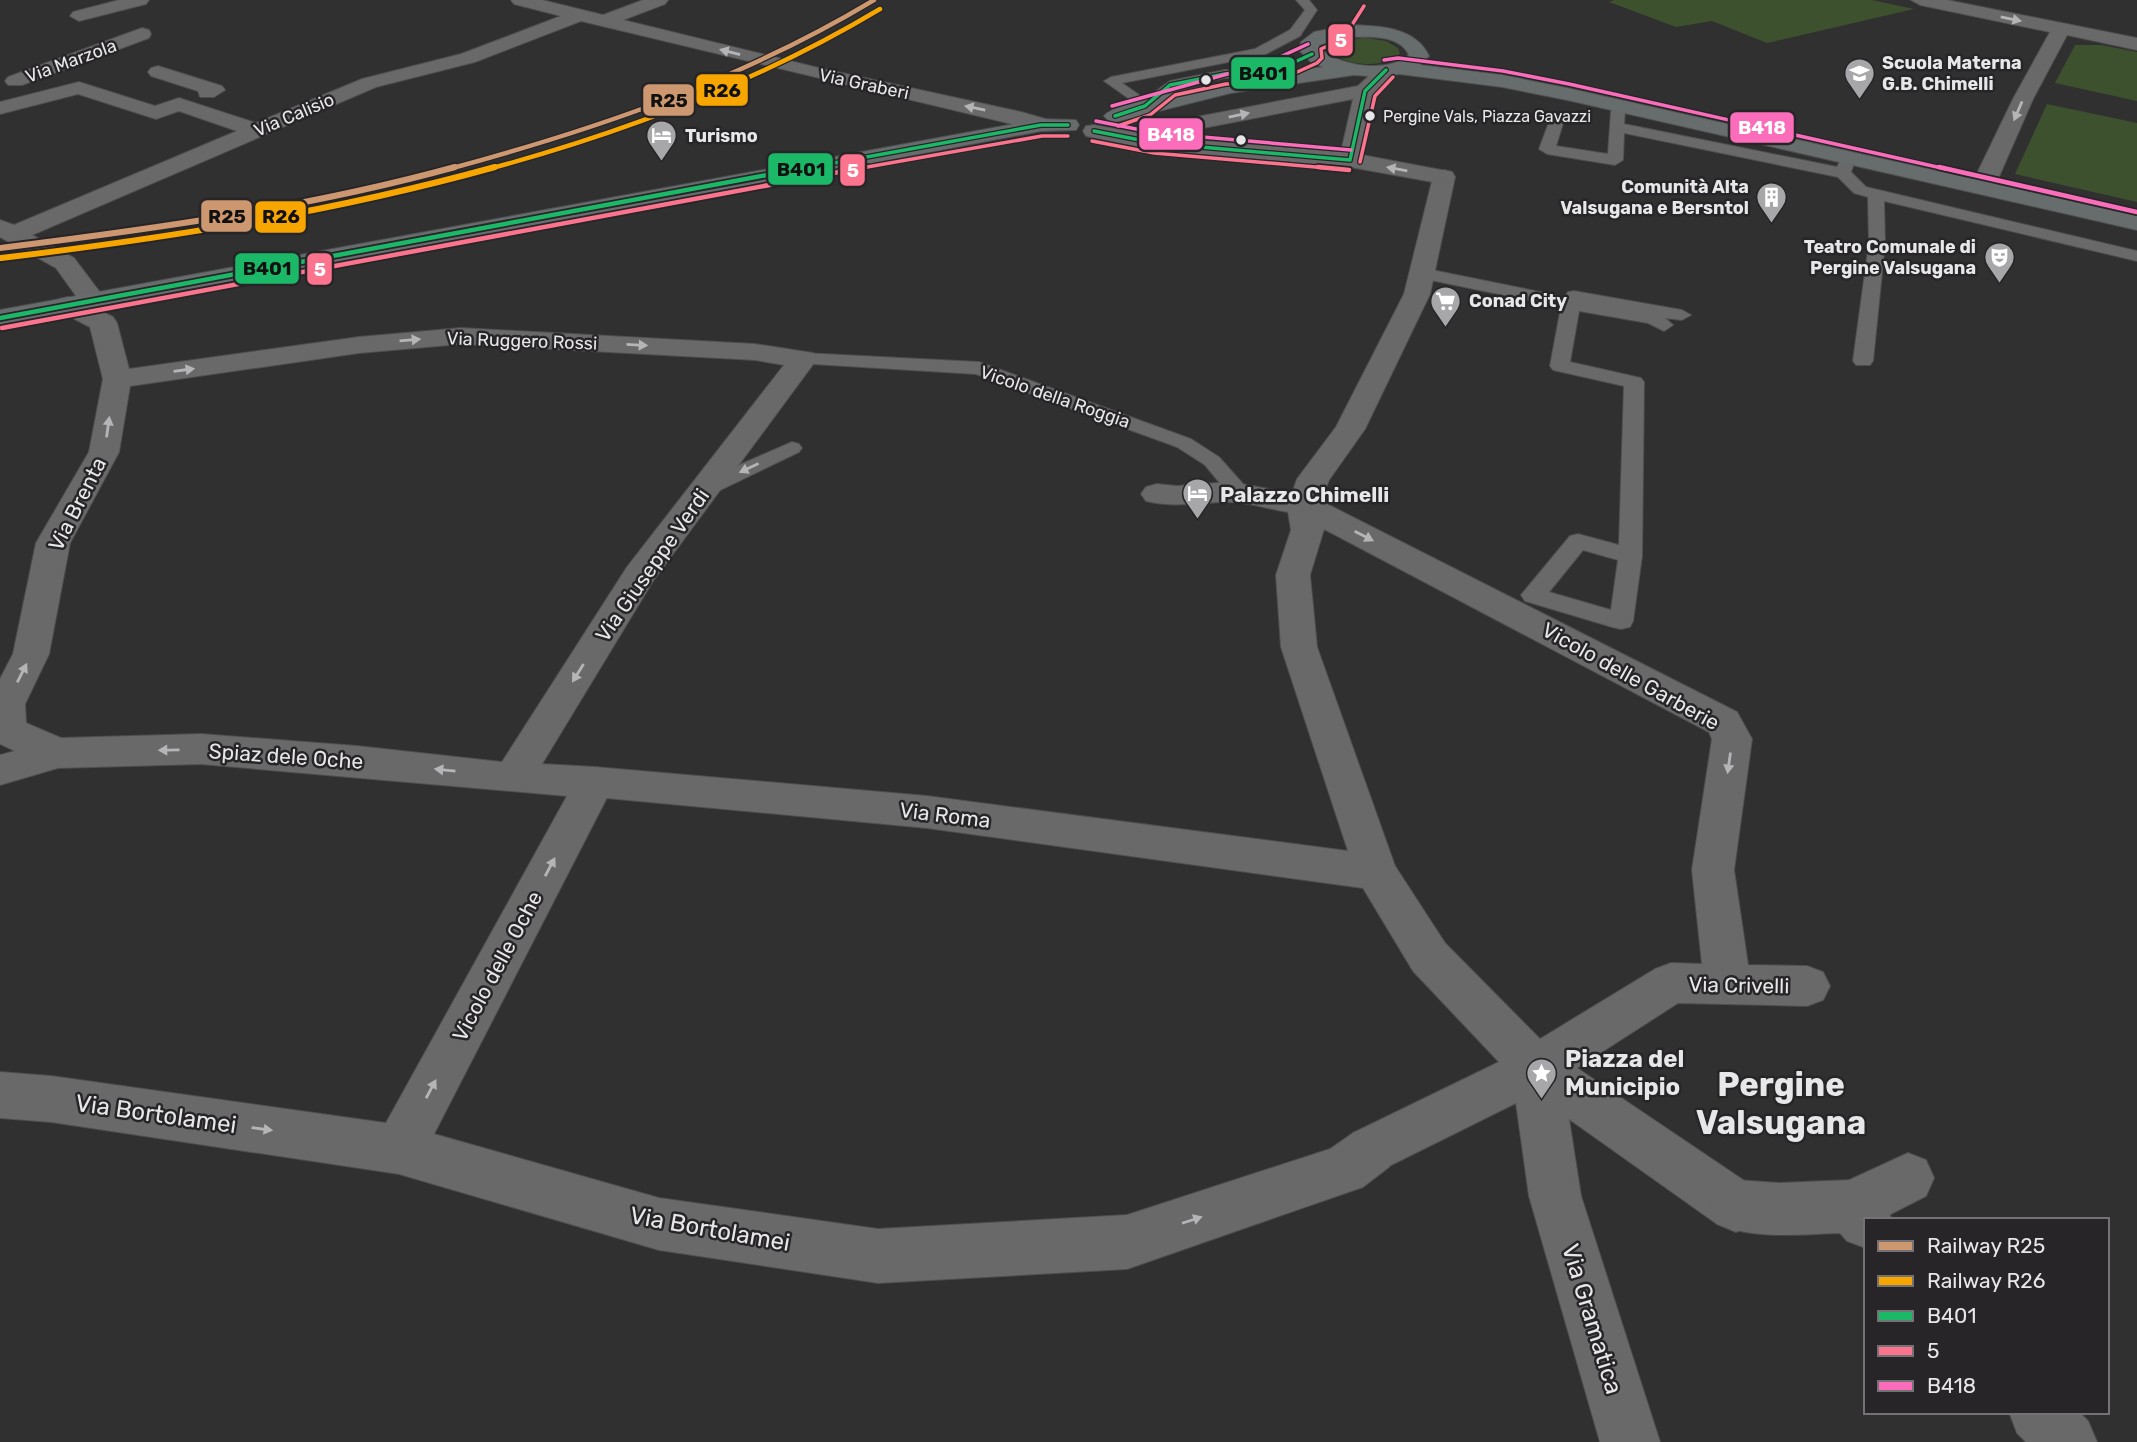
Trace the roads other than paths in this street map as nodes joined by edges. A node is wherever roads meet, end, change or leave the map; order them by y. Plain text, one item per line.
1 (140, 0) edge
2 (520, 0) edge
3 (659, 0) edge
4 (1302, 0) edge
5 (1355, 0) edge
6 (1920, 0) edge
7 (1967, 4) edge
8 (579, 15) junction
9 (79, 16) dead end
10 (604, 21) junction
11 (2061, 29) junction
12 (1335, 32) junction
13 (1382, 33) junction
14 (142, 34) dead end
15 (2137, 44) edge
16 (1312, 54) junction
17 (1419, 56) junction
18 (1355, 69) junction
19 (1392, 69) junction
20 (158, 72) dead end
21 (1271, 73) junction
22 (1502, 81) junction
23 (0, 87) edge
24 (1365, 91) junction
25 (1185, 98) junction
26 (179, 104) junction
27 (1145, 106) junction
28 (0, 107) edge
29 (1115, 116) junction
30 (1618, 116) junction
31 (1558, 117) dead end
32 (1041, 125) junction
33 (1069, 125) junction
34 (257, 131) junction
35 (1094, 131) junction
36 (1155, 144) junction
37 (1547, 149) joint
38 (1350, 160) junction
39 (1846, 165) junction
40 (1993, 190) junction
41 (1876, 194) junction
42 (1989, 222) junction
43 (2137, 223) edge
44 (7, 230) edge
45 (2137, 256) edge
46 (1422, 273) junction
47 (123, 295) joint
48 (1571, 304) junction
49 (88, 310) junction
50 (1682, 315) dead end
51 (0, 318) edge
52 (1664, 325) dead end
53 (803, 359) junction
54 (1863, 361) dead end
55 (117, 379) junction
56 (747, 434) junction
57 (706, 488) junction
58 (1157, 494) dead end
59 (1241, 494) junction
60 (1303, 505) junction
61 (1630, 556) junction
62 (41, 603) joint
63 (58, 753) junction
64 (0, 770) edge
65 (513, 778) junction
66 (595, 782) junction
67 (1376, 872) junction
68 (1728, 985) junction
69 (1807, 986) dead end
70 (1536, 1068) junction
71 (0, 1095) edge
72 (399, 1150) junction
73 (1908, 1178) dead end
74 (1858, 1214) edge
75 (2040, 1414) edge
76 (1630, 1442) edge
77 (2067, 1442) edge

1 - 9 street
2 - 8 street, Via Graberi
3 - 10 street
4 - 27 lane
5 - 12 main road
5 - 13 main road
6 - 7 street
7 -> 11 street
8 - 10 street, Via Graberi
8 - 34 street, Via Calisio
32 -> 10 street, Via Graberi
11 - 15 street
11 -> 40 street
12 - 13 main road
12 - 16 main road
13 - 17 main road
14 - 23 street, Via Marzola
16 - 18 main road
16 - 21 main road
17 - 19 main road
17 - 22 main road
18 - 19 main road
18 - 25 main road
19 - 22 main road
19 - 24 street
20 - 26 street, Via Marzola
21 - 25 main road
21 - 27 lane
22 - 30 main road
36 -> 24 street
24 - 38 street
25 - 27 main road
26 - 28 street, Via Marzola
26 - 34 street, Via Marzola
27 - 29 main road
29 - 33 main road
29 - 35 main road
30 - 37 lane
30 - 39 main road
31 - 37 lane
32 - 33 main road
32 - 47 main road
33 - 35 main road
34 - 44 street, Via Calisio
35 - 36 street
36 - 38 street
46 -> 38 street
39 - 40 main road
39 - 41 lane
40 - 42 lane
40 - 43 main road
41 - 42 lane
41 - 54 lane
42 - 45 lane
44 - 49 street
46 - 48 lane
46 - 60 street
47 - 49 street
48 - 50 lane
48 - 52 lane
48 - 61 lane
49 - 51 main road
49 - 55 street, Via Brenta
55 -> 53 street, Via Ruggero Rossi
53 - 56 street, Via Giuseppe Verdi
53 - 59 lane, Vicolo della Roggia
62 -> 55 street, Via Brenta
56 - 57 street, Via Giuseppe Verdi
56 -> 57 lane
57 -> 65 street, Via Giuseppe Verdi
58 - 59 street, Vicolo delle Garberie
59 - 60 street, Vicolo delle Garberie
60 - 67 street
60 -> 68 street, Vicolo delle Garberie
61 - 61 lane
63 -> 62 street, Spiaz dele Oche
63 - 64 street, Spiaz dele Oche
65 -> 63 street, Spiaz dele Oche
65 - 66 street, Via Roma
66 - 67 street, Via Roma
72 -> 66 street, Vicolo delle Oche
67 - 70 street
68 - 69 street, Via Crivelli
68 - 70 street, Via Crivelli
72 -> 70 street, Via Bortolamei
70 - 74 street
70 - 76 street, Via Gramatica
71 -> 72 street, Via Bortolamei
73 - 74 street
75 - 77 street

